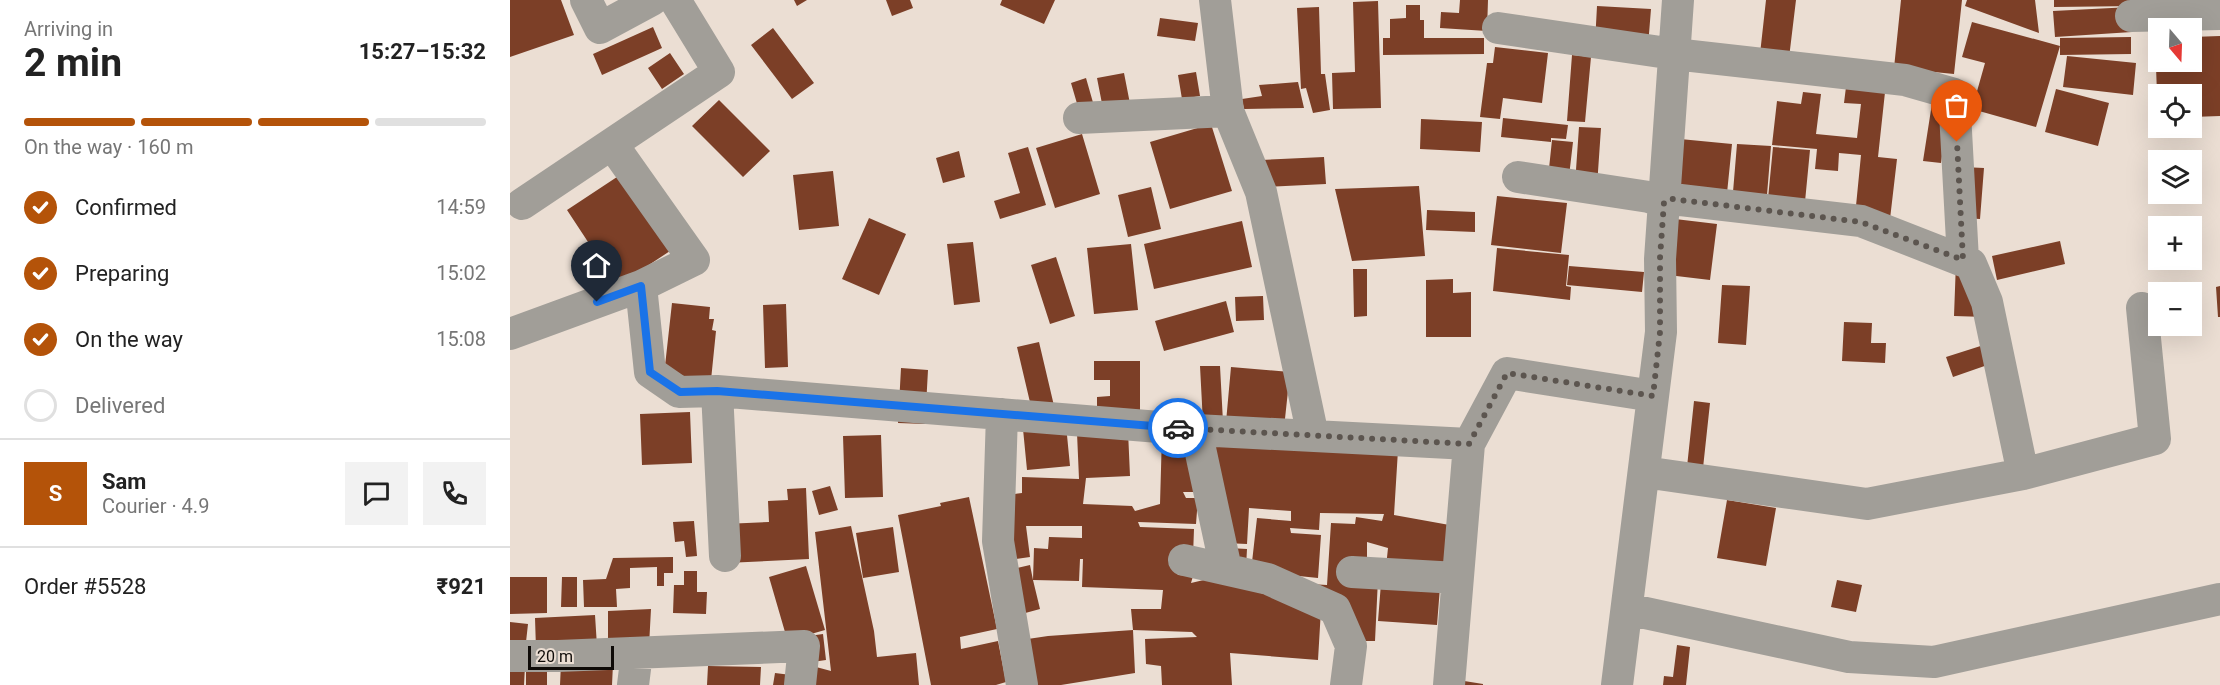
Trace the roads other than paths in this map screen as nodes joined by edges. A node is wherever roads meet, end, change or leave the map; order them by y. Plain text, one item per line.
1 (585, 0) edge
2 (652, 0) edge
3 (675, 0) edge
4 (1215, 0) edge
5 (1678, 0) edge
6 (2220, 14) edge
7 (2131, 16) dead end
8 (1498, 28) dead end
9 (1674, 54) junction
10 (1228, 111) junction
11 (1079, 118) dead end
12 (612, 144) junction
13 (1518, 177) dead end
14 (1664, 202) junction
15 (522, 204) dead end
16 (1963, 260) junction
17 (641, 286) junction
18 (2142, 308) dead end
19 (510, 334) edge
20 (717, 391) junction
21 (1653, 396) junction
22 (1002, 414) junction
23 (1196, 430) junction
24 (1313, 436) junction
25 (1469, 444) junction
26 (1644, 472) junction
27 (2023, 474) junction
28 (725, 556) dead end
29 (1184, 560) dead end
30 (1226, 569) junction
31 (1352, 572) dead end
32 (1457, 578) junction
33 (2220, 599) edge
34 (1627, 609) junction
35 (637, 653) junction
36 (510, 656) edge
37 (633, 685) edge
38 (801, 685) edge
39 (1022, 685) edge
40 (1346, 685) edge
41 (1449, 685) edge
42 (1617, 685) edge

1 - 2 street
3 - 12 street
4 - 10 street
5 - 9 street
6 - 7 street
8 - 9 street
9 - 14 street
9 - 16 street
10 - 11 street
10 - 24 street
12 - 15 street
12 - 17 street
13 - 14 street
14 - 16 street
14 - 21 street
16 - 27 street
17 - 19 street
17 - 20 street
18 - 27 street
20 - 22 street
20 - 28 street
21 - 25 street
21 - 26 street
22 - 23 street
22 - 39 street
23 - 24 street
23 - 30 street
24 - 25 street
25 - 32 street
26 - 27 street
26 - 34 street
29 - 30 street
30 - 40 street
31 - 32 street
32 - 41 street
33 - 34 street
34 - 42 street
35 - 36 street
35 - 37 street
35 - 38 street

